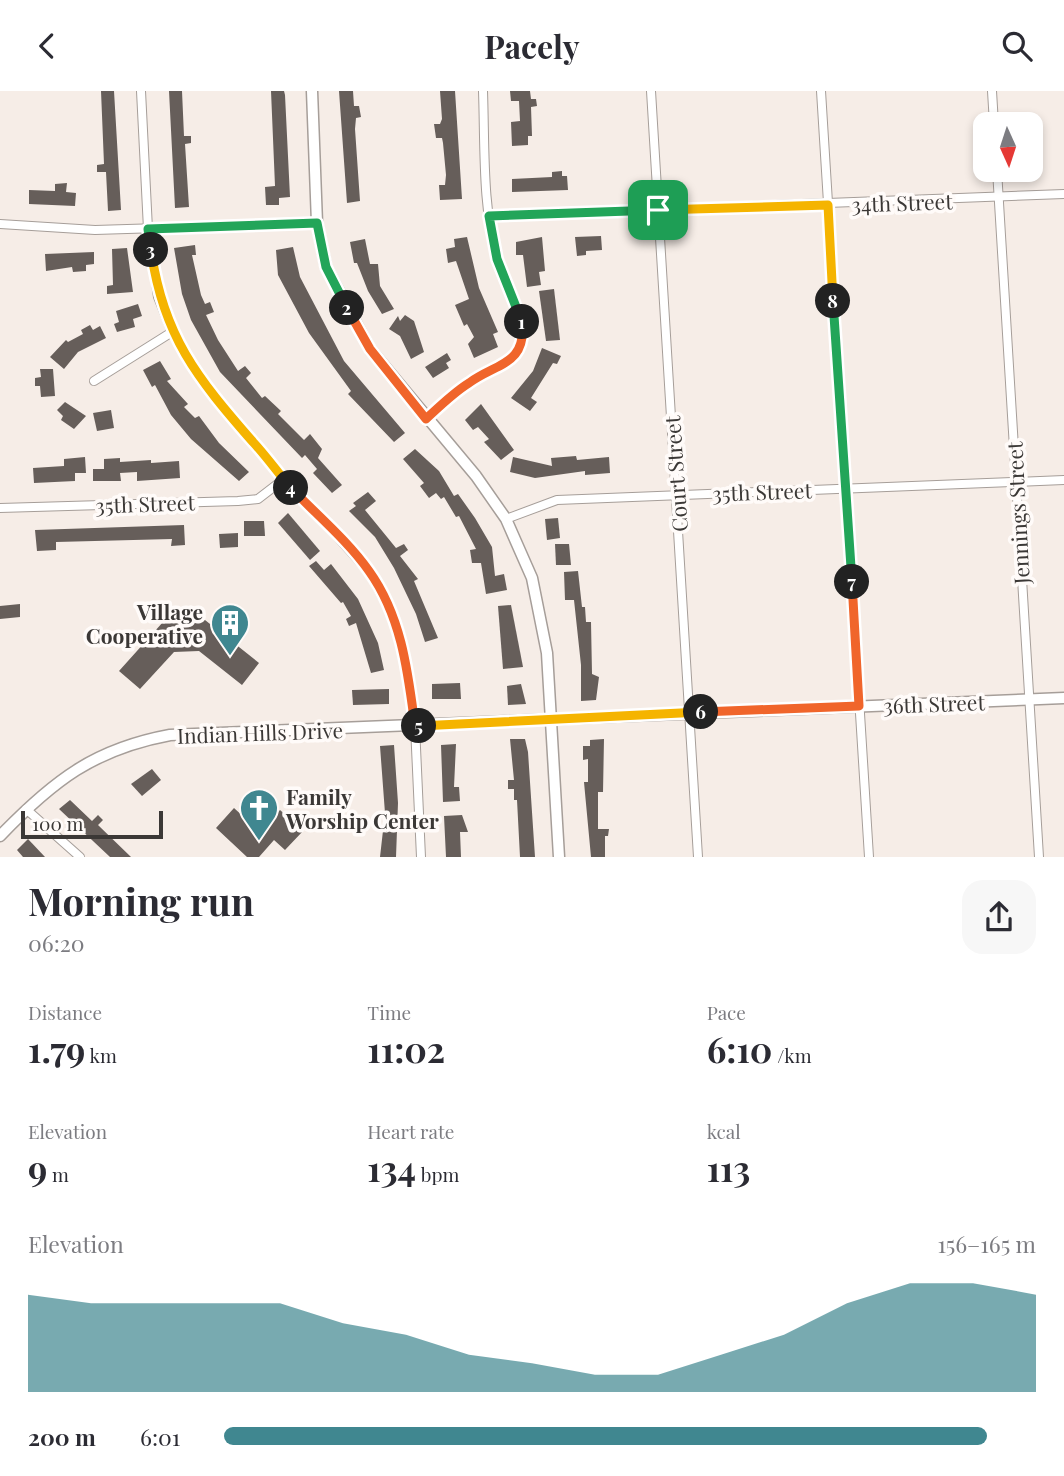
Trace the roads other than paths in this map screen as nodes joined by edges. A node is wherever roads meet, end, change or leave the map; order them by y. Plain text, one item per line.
1 (141, 91) edge
2 (312, 91) edge
3 (483, 91) edge
4 (651, 91) edge
5 (821, 91) edge
6 (992, 91) edge
7 (993, 112) edge
8 (997, 182) edge
9 (1064, 194) edge
10 (998, 199) junction
11 (828, 205) junction
12 (658, 210) junction
13 (489, 216) junction
14 (317, 223) junction
15 (0, 224) edge
16 (148, 229) junction
17 (172, 332) junction
18 (94, 381) dead end
19 (426, 419) junction
20 (284, 479) junction
21 (1064, 480) edge
22 (1016, 482) junction
23 (846, 488) junction
24 (676, 495) junction
25 (0, 508) edge
26 (506, 519) junction
27 (1064, 698) edge
28 (1029, 699) junction
29 (859, 706) junction
30 (690, 713) junction
31 (551, 719) junction
32 (415, 726) junction
33 (26, 809) junction
34 (0, 835) edge
35 (80, 856) edge
36 (421, 856) edge
37 (559, 856) edge
38 (698, 856) edge
39 (869, 856) edge
40 (1039, 856) edge

1 - 16 street
2 - 14 main road
3 - 13 street
4 - 12 street, Court Street
5 - 11 street
6 - 7 street
8 - 10 street, Jennings Street
9 - 10 street, 34th Street
10 - 11 street, 34th Street
10 - 22 street, Jennings Street
11 - 12 street, 34th Street
11 - 23 street
12 - 13 street, 34th Street
12 - 24 street, Court Street
13 - 19 street
14 - 16 street
14 - 19 main road
15 - 16 street
16 - 17 street
17 - 18 street
17 - 20 street
19 - 26 main road
20 - 25 street, 35th Street
20 - 32 street
21 - 22 street, 35th Street
22 - 23 street, 35th Street
22 - 28 street, Jennings Street
23 - 24 street, 35th Street
23 - 29 street
24 - 26 street, 35th Street
24 - 30 street, Court Street
26 - 31 main road
27 - 28 main road, 36th Street
28 - 29 main road, 36th Street
28 - 40 street, Jennings Street
29 - 30 main road, 36th Street
29 - 39 street
30 - 31 main road, 36th Street
30 - 38 street, Court Street
31 - 32 main road, Indian Hills Drive
31 - 37 main road
32 - 33 main road, Indian Hills Drive
32 - 36 street
33 - 34 main road, Indian Hills Drive
33 - 35 street

